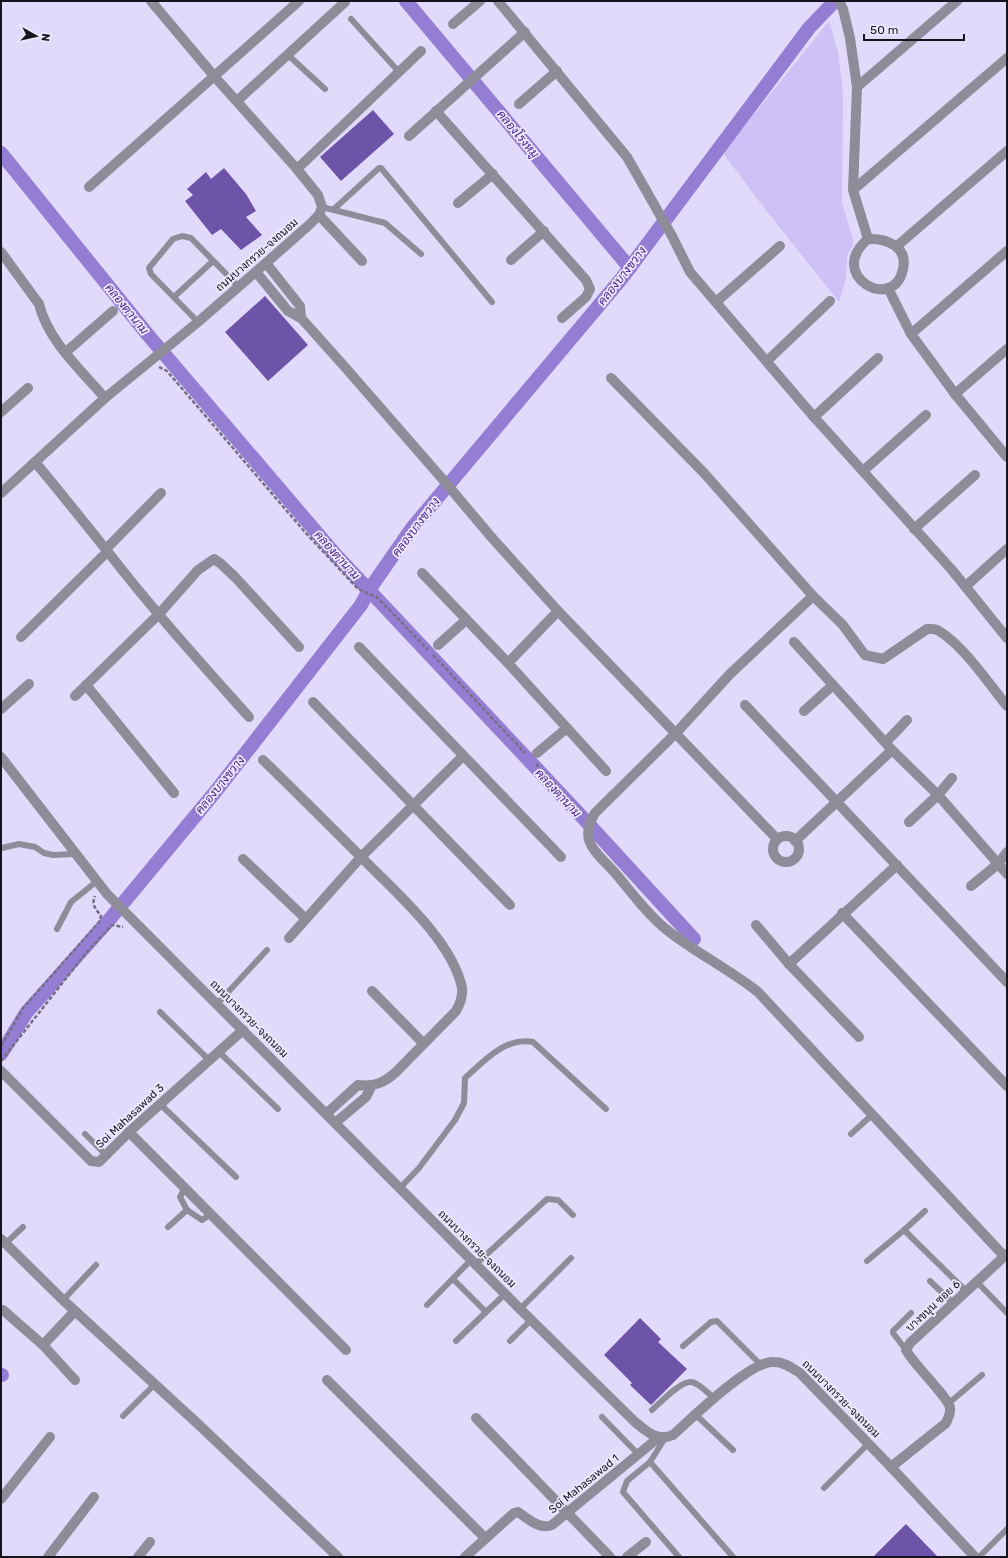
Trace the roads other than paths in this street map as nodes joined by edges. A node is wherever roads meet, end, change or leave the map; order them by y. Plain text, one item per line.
1 (151, 1) edge
2 (299, 1) edge
3 (480, 1) edge
4 (498, 1) edge
5 (957, 1) edge
6 (345, 2) dead end
7 (840, 3) edge
8 (351, 19) dead end
9 (452, 24) dead end
10 (525, 32) junction
11 (421, 51) dead end
12 (288, 55) junction
13 (1007, 58) edge
14 (557, 71) junction
15 (399, 72) junction
16 (214, 76) junction
17 (857, 87) junction
18 (325, 89) dead end
19 (237, 101) junction
20 (519, 104) dead end
21 (436, 111) junction
22 (408, 136) dead end
23 (1007, 151) edge
24 (297, 169) junction
25 (493, 174) junction
26 (89, 187) dead end
27 (853, 190) junction
28 (458, 204) dead end
29 (334, 209) junction
30 (320, 211) junction
31 (544, 231) junction
32 (868, 239) junction
33 (780, 246) dead end
34 (897, 246) junction
35 (1007, 251) edge
36 (1, 252) edge
37 (421, 254) dead end
38 (510, 260) dead end
39 (213, 261) junction
40 (362, 261) dead end
41 (266, 263) junction
42 (256, 272) junction
43 (239, 287) junction
44 (888, 288) junction
45 (174, 297) junction
46 (830, 301) dead end
47 (492, 302) dead end
48 (716, 302) junction
49 (113, 311) dead end
50 (301, 318) junction
51 (562, 318) dead end
52 (198, 322) junction
53 (911, 334) junction
54 (1007, 348) edge
55 (66, 352) junction
56 (878, 358) dead end
57 (767, 361) junction
58 (611, 378) dead end
59 (28, 388) dead end
60 (955, 394) junction
61 (105, 398) junction
62 (1, 412) edge
63 (926, 414) dead end
64 (814, 417) junction
65 (1004, 446) edge
66 (1007, 457) edge
67 (35, 462) junction
68 (864, 471) junction
69 (975, 475) dead end
70 (1, 493) edge
71 (161, 493) dead end
72 (914, 529) junction
73 (1007, 549) edge
74 (107, 550) junction
75 (422, 573) dead end
76 (966, 586) junction
77 (814, 596) junction
78 (558, 611) junction
79 (159, 614) junction
80 (466, 620) junction
81 (21, 637) dead end
82 (1007, 638) edge
83 (794, 642) dead end
84 (438, 645) dead end
85 (299, 647) dead end
86 (359, 647) dead end
87 (508, 663) junction
88 (29, 684) dead end
89 (86, 685) junction
90 (833, 685) junction
91 (75, 696) dead end
92 (313, 702) dead end
93 (745, 706) dead end
94 (1007, 706) edge
95 (1, 709) edge
96 (804, 711) dead end
97 (249, 717) dead end
98 (907, 720) dead end
99 (567, 728) junction
100 (676, 733) junction
101 (889, 746) junction
102 (464, 756) junction
103 (534, 756) road end
104 (1, 757) edge
105 (263, 760) dead end
106 (606, 771) dead end
107 (952, 778) dead end
108 (174, 793) dead end
109 (938, 795) junction
110 (837, 804) junction
111 (415, 806) junction
112 (909, 822) dead end
113 (777, 839) junction
114 (795, 841) junction
115 (2, 848) dead end
116 (1007, 852) edge
117 (74, 854) junction
118 (361, 857) junction
119 (561, 857) dead end
120 (243, 859) dead end
121 (897, 864) junction
122 (998, 864) junction
123 (1007, 874) edge
124 (99, 886) junction
125 (971, 886) dead end
126 (510, 905) dead end
127 (842, 913) junction
128 (306, 918) junction
129 (756, 925) dead end
130 (57, 929) dead end
131 (289, 938) dead end
132 (267, 950) dead end
133 (789, 964) junction
134 (1007, 982) edge
135 (372, 991) dead end
136 (217, 1004) junction
137 (160, 1012) dead end
138 (243, 1030) junction
139 (859, 1037) dead end
140 (423, 1043) junction
141 (219, 1052) junction
142 (209, 1060) junction
143 (1, 1071) edge
144 (1007, 1086) edge
145 (371, 1087) junction
146 (160, 1104) junction
147 (278, 1109) dead end
148 (606, 1109) dead end
149 (326, 1114) junction
150 (872, 1115) junction
151 (335, 1123) junction
152 (129, 1132) junction
153 (85, 1134) dead end
154 (851, 1134) dead end
155 (106, 1155) junction
156 (236, 1177) dead end
157 (185, 1188) junction
158 (400, 1188) junction
159 (187, 1210) junction
160 (925, 1211) dead end
161 (210, 1214) junction
162 (573, 1215) dead end
163 (23, 1227) dead end
164 (168, 1227) dead end
165 (904, 1230) junction
166 (4, 1241) edge
167 (1005, 1255) edge
168 (571, 1258) dead end
169 (867, 1261) dead end
170 (473, 1262) junction
171 (96, 1265) dead end
172 (453, 1279) junction
173 (930, 1281) dead end
174 (976, 1282) junction
175 (966, 1291) junction
176 (505, 1294) junction
177 (63, 1300) junction
178 (953, 1302) junction
179 (427, 1305) dead end
180 (520, 1309) junction
181 (3, 1310) dead end
182 (75, 1310) junction
183 (486, 1312) junction
184 (911, 1313) dead end
185 (1007, 1313) edge
186 (531, 1320) junction
187 (456, 1341) dead end
188 (510, 1341) dead end
189 (43, 1345) junction
190 (683, 1346) dead end
191 (346, 1350) dead end
192 (906, 1350) junction
193 (761, 1365) junction
194 (982, 1375) dead end
195 (75, 1380) dead end
196 (327, 1380) dead end
197 (155, 1384) junction
198 (715, 1399) junction
199 (949, 1403) junction
200 (652, 1410) dead end
201 (696, 1415) junction
202 (123, 1416) dead end
203 (602, 1416) dead end
204 (476, 1418) dead end
205 (50, 1437) dead end
206 (662, 1438) junction
207 (869, 1443) junction
208 (733, 1450) dead end
209 (639, 1455) junction
210 (650, 1462) junction
211 (891, 1467) junction
212 (824, 1488) dead end
213 (94, 1497) dead end
214 (1, 1499) edge
215 (568, 1512) junction
216 (1007, 1529) edge
217 (485, 1538) junction
218 (150, 1542) dead end
219 (646, 1542) dead end
220 (48, 1557) edge
221 (138, 1557) edge
222 (338, 1557) edge
223 (465, 1557) edge
224 (610, 1557) edge
225 (627, 1557) edge
226 (678, 1557) edge
227 (733, 1557) edge
228 (975, 1557) edge
229 (979, 1557) edge

1 - 16 street
2 - 16 street
3 - 9 street
4 - 10 street
5 - 17 street
6 - 12 street
7 - 17 street
8 - 15 lane
10 - 14 street
10 - 21 street
11 - 15 street
12 - 18 lane
12 - 19 street
13 - 27 street
14 - 20 street
14 - 48 street
15 - 24 street
16 - 19 street
16 - 26 street
17 - 27 street
19 - 24 street
21 - 22 street
21 - 25 street
23 - 34 street
24 - 30 street
25 - 28 street
25 - 31 street
27 - 32 street
29 - 30 lane
29 - 37 lane
29 - 47 lane
30 - 40 street
30 - 41 street, ถนนบางกรวย-จงถนอม
31 - 38 street
31 - 51 street
32 - 34 street
32 - 44 street
33 - 48 street
34 - 44 street
35 - 53 street
36 - 55 street
39 - 43 lane
39 - 45 lane
39 - 45 lane
41 - 42 street, ถนนบางกรวย-จงถนอม
41 - 50 street
42 - 43 street, ถนนบางกรวย-จงถนอม
42 - 50 street
43 - 52 street, ถนนบางกรวย-จงถนอม
44 - 53 street
45 - 52 lane
46 - 57 street
48 - 57 street
49 - 55 street
50 - 78 street
52 - 61 street, ถนนบางกรวย-จงถนอม
53 - 60 street
54 - 60 street
55 - 61 street
56 - 64 street
57 - 64 street
58 - 77 street
59 - 62 street
60 - 65 street
61 - 67 street, ถนนบางกรวย-จงถนอม
63 - 68 street
64 - 68 street
65 - 66 street
67 - 70 street, ถนนบางกรวย-จงถนอม
67 - 74 street
68 - 72 street
69 - 72 street
71 - 74 street
72 - 76 street
73 - 76 street
74 - 79 street
74 - 81 street
75 - 80 street
76 - 82 street
77 - 94 street
77 - 100 street
78 - 87 street
78 - 100 street
79 - 85 street
79 - 89 street
79 - 97 street
80 - 84 street
80 - 87 street
83 - 90 street
86 - 102 street
87 - 99 street
88 - 95 street
89 - 91 street
89 - 108 street
90 - 96 street
90 - 101 street
92 - 111 street
93 - 110 street
98 - 101 street
99 - 103 street
99 - 106 street
100 - 113 street
100 - 150 street
101 - 109 street
101 - 110 street
102 - 111 street
102 - 119 street
104 - 117 street, ถนนบางกรวย-จงถนอม
105 - 118 street
107 - 109 street
109 - 112 street
109 - 122 street
110 - 114 street
110 - 121 street
111 - 118 street
111 - 126 street
113 - 114 street
113 - 114 street
115 - 117 lane
116 - 122 street
117 - 124 street, ถนนบางกรวย-จงถนอม
118 - 128 street
118 - 140 street
120 - 128 street
121 - 127 street
121 - 134 street
122 - 123 street
122 - 125 street
124 - 130 lane
124 - 136 street, ถนนบางกรวย-จงถนอม
127 - 133 street
127 - 144 street
128 - 131 street
129 - 133 street
132 - 136 lane
133 - 139 street
135 - 140 street
136 - 138 street, ถนนบางกรวย-จงถนอม
137 - 142 lane
138 - 141 street, Soi Mahasawad 3
138 - 149 street, ถนนบางกรวย-จงถนอม
140 - 145 street
141 - 142 street, Soi Mahasawad 3
141 - 147 lane
142 - 146 street, Soi Mahasawad 3
143 - 155 street, Soi Mahasawad 3
145 - 149 street
145 - 151 street
146 - 152 street, Soi Mahasawad 3
146 - 156 lane
148 - 158 lane
149 - 151 street, ถนนบางกรวย-จงถนอม
150 - 154 lane
150 - 167 street
151 - 158 street, ถนนบางกรวย-จงถนอม
152 - 155 street, Soi Mahasawad 3
152 - 157 street
153 - 155 lane
157 - 159 lane
157 - 161 street
158 - 170 street, ถนนบางกรวย-จงถนอม
159 - 161 lane
159 - 164 lane
160 - 165 lane
161 - 191 street
162 - 170 lane
163 - 166 lane
165 - 169 lane
165 - 175 lane
166 - 177 street
167 - 174 street, บางขนุน ซอย 6
168 - 180 lane
170 - 172 lane
170 - 176 street, ถนนบางกรวย-จงถนอม
171 - 177 lane
172 - 179 lane
172 - 183 lane
173 - 178 lane
174 - 175 street, บางขนุน ซอย 6
174 - 185 lane
175 - 178 street, บางขนุน ซอย 6
176 - 180 street, ถนนบางกรวย-จงถนอม
176 - 183 lane
177 - 182 street
178 - 192 street, บางขนุน ซอย 6
180 - 186 street, ถนนบางกรวย-จงถนอม
181 - 189 street
182 - 189 street
182 - 197 street
183 - 187 lane
184 - 192 lane
186 - 188 lane
186 - 206 street, ถนนบางกรวย-จงถนอม
189 - 195 street
190 - 193 lane
192 - 199 street, บางขนุน ซอย 6
193 - 198 street, ถนนบางกรวย-จงถนอม
193 - 207 street, ถนนบางกรวย-จงถนอม
194 - 199 lane
196 - 217 street
197 - 202 lane
197 - 222 street
198 - 200 lane
198 - 201 street, ถนนบางกรวย-จงถนอม
199 - 211 street
201 - 206 street, ถนนบางกรวย-จงถนอม
201 - 208 lane
203 - 209 lane
204 - 215 street
205 - 214 street
206 - 209 street, Soi Mahasawad 1
206 - 210 lane
207 - 211 street, ถนนบางกรวย-จงถนอม
207 - 212 lane
209 - 215 street, Soi Mahasawad 1
210 - 226 lane
210 - 227 lane
211 - 228 street, ถนนบางกรวย-จงถนอม
213 - 220 street
215 - 217 street, Soi Mahasawad 1
215 - 224 street
216 - 229 lane
217 - 223 street, Soi Mahasawad 1
218 - 221 street
219 - 225 street

